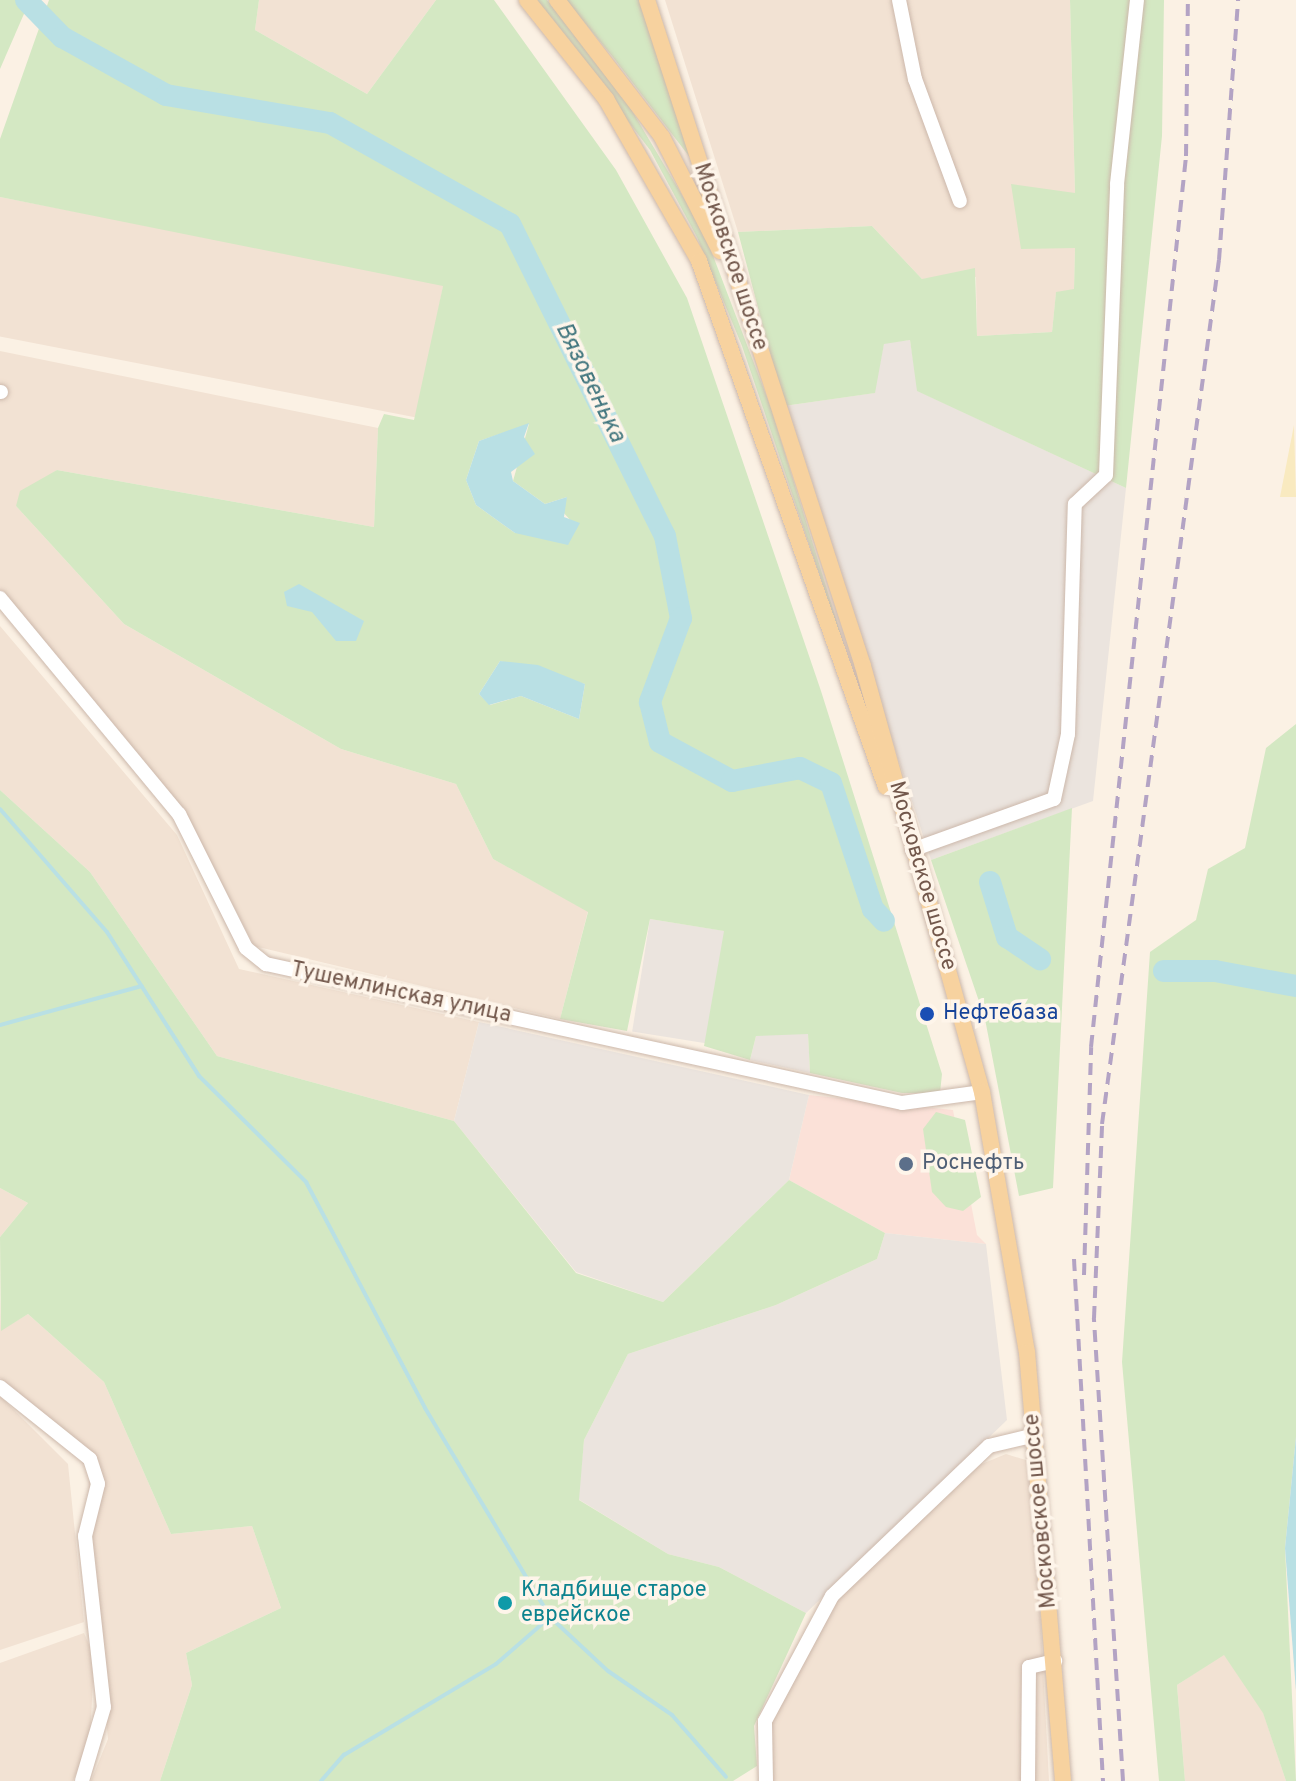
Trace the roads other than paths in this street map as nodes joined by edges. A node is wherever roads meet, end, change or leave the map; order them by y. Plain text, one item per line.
1 (527, 0) edge
2 (557, 0) edge
3 (647, 0) edge
4 (899, 0) edge
5 (1137, 0) edge
6 (960, 201) dead end
7 (751, 317) junction
8 (0, 598) edge
9 (910, 845) junction
10 (982, 1092) junction
11 (0, 1387) edge
12 (1035, 1435) junction
13 (1055, 1661) junction
14 (82, 1781) edge
15 (766, 1781) edge
16 (1028, 1781) edge
17 (1063, 1781) edge

1 - 9 main road
2 - 7 main road
3 - 7 main road, Московское шоссе
4 - 6 street
5 - 9 street
7 - 9 main road, Московское шоссе
8 - 10 street, Тушемлинская улица
9 - 10 main road, Московское шоссе
10 - 12 main road, Московское шоссе
11 - 14 street
12 - 13 main road, Московское шоссе
12 - 15 street
13 - 16 street
13 - 17 main road, Московское шоссе

